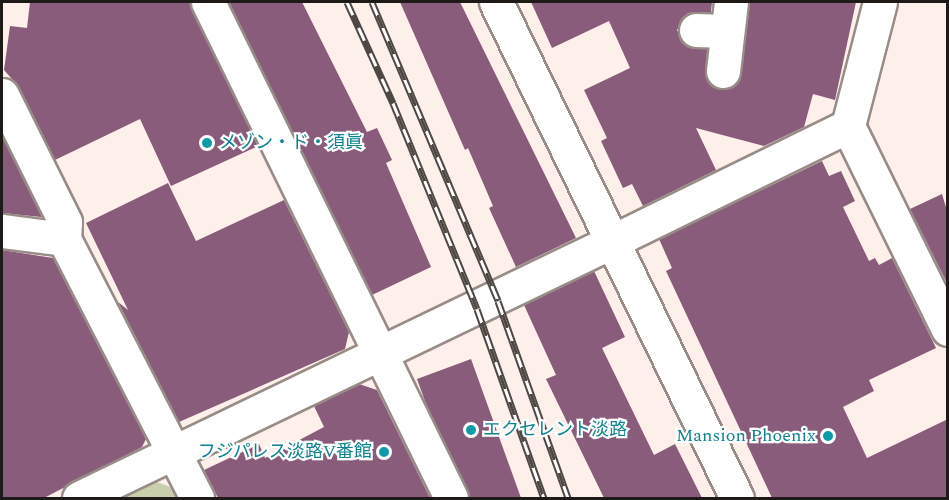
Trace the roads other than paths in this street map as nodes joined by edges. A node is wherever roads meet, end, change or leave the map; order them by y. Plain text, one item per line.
1 (208, 2) edge
2 (496, 2) edge
3 (880, 2) edge
4 (718, 21) edge
5 (723, 71) dead end
6 (2, 94) edge
7 (848, 126) junction
8 (2, 231) edge
9 (64, 239) junction
10 (614, 241) junction
11 (948, 329) edge
12 (380, 353) junction
13 (175, 453) junction
14 (79, 498) edge
15 (197, 498) edge
16 (451, 498) edge
17 (737, 498) edge

1 - 12 street
2 - 10 street
3 - 7 street
4 - 5 street
6 - 9 street
7 - 10 street
7 - 11 street
8 - 9 street
9 - 13 street
10 - 12 street
10 - 17 street
12 - 13 street
12 - 16 street
13 - 14 street
13 - 15 street

